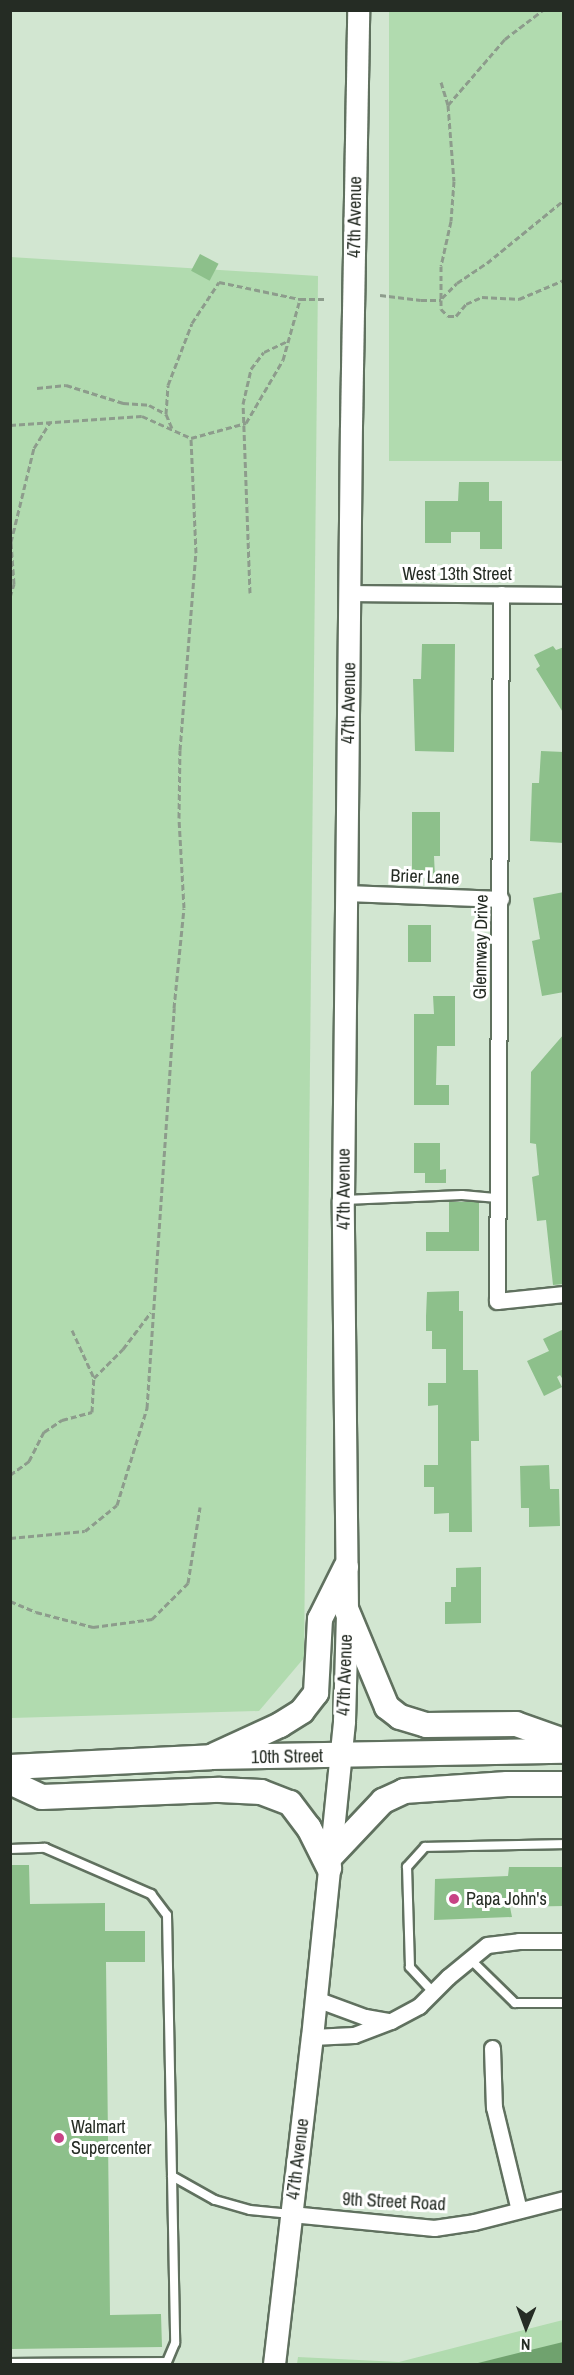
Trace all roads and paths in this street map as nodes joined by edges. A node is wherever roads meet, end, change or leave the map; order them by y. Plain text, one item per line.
1 (358, 10) edge
2 (543, 10) edge
3 (441, 82) dead end
4 (448, 105) junction
5 (564, 200) edge
6 (564, 280) edge
7 (380, 295) dead end
8 (300, 299) junction
9 (324, 299) dead end
10 (441, 300) junction
11 (288, 341) junction
12 (37, 388) dead end
13 (166, 414) junction
14 (50, 422) junction
15 (246, 423) junction
16 (10, 425) edge
17 (173, 430) junction
18 (191, 438) junction
19 (250, 593) dead end
20 (350, 593) junction
21 (501, 594) junction
22 (564, 595) edge
23 (10, 597) edge
24 (346, 893) junction
25 (501, 899) junction
26 (498, 1198) junction
27 (343, 1200) junction
28 (564, 1294) edge
29 (152, 1310) junction
30 (72, 1330) dead end
31 (94, 1378) junction
32 (10, 1475) edge
33 (200, 1507) dead end
34 (10, 1538) edge
35 (346, 1567) junction
36 (10, 1601) edge
37 (347, 1611) junction
38 (564, 1742) edge
39 (564, 1751) edge
40 (211, 1757) junction
41 (342, 1757) junction
42 (10, 1767) edge
43 (10, 1782) edge
44 (564, 1784) edge
45 (564, 1844) edge
46 (10, 1849) edge
47 (330, 1862) junction
48 (564, 1941) edge
49 (470, 1959) junction
50 (433, 1992) junction
51 (316, 1999) junction
52 (564, 2003) edge
53 (391, 2021) junction
54 (312, 2037) junction
55 (492, 2048) dead end
56 (172, 2176) junction
57 (564, 2199) edge
58 (519, 2210) junction
59 (291, 2214) junction
60 (10, 2363) edge
61 (274, 2364) edge

1 - 20 main road, 47th Avenue
2 - 4 path
3 - 4 path
4 - 10 path
5 - 10 path
6 - 10 path
7 - 10 path
8 - 9 path
8 - 11 path
8 - 13 path
11 - 15 path
11 - 15 path
12 - 13 path
13 - 17 path
14 - 16 path
14 - 17 path
14 - 23 path
15 - 18 path
15 - 19 path
17 - 18 path
18 - 29 path
20 - 21 street, West 13th Street
20 - 24 main road, 47th Avenue
21 - 22 street, West 13th Street
21 - 25 street, Glennway Drive
24 - 25 street, Brier Lane
24 - 27 main road, 47th Avenue
25 - 26 street, Glennway Drive
26 - 27 lane
26 - 28 street, Glennway Drive
27 - 35 main road, 47th Avenue
29 - 31 path
29 - 34 path
30 - 31 path
31 - 32 path
33 - 36 path
35 - 37 main road, 47th Avenue
35 - 40 main road
37 - 38 main road
37 - 41 main road, 47th Avenue
39 - 41 main road, 10th Street
40 - 41 main road, 10th Street
40 - 42 main road, 10th Street
41 - 47 main road, 47th Avenue
43 - 47 main road
44 - 47 main road
45 - 50 lane
46 - 56 lane
47 - 51 main road, 47th Avenue
48 - 49 street
49 - 50 street
49 - 52 lane
50 - 53 street
51 - 53 street
51 - 54 main road, 47th Avenue
53 - 54 street
54 - 59 main road, 47th Avenue
55 - 58 street
56 - 59 lane
56 - 60 lane
57 - 58 street, 9th Street Road
58 - 59 street, 9th Street Road
59 - 61 main road, 47th Avenue

